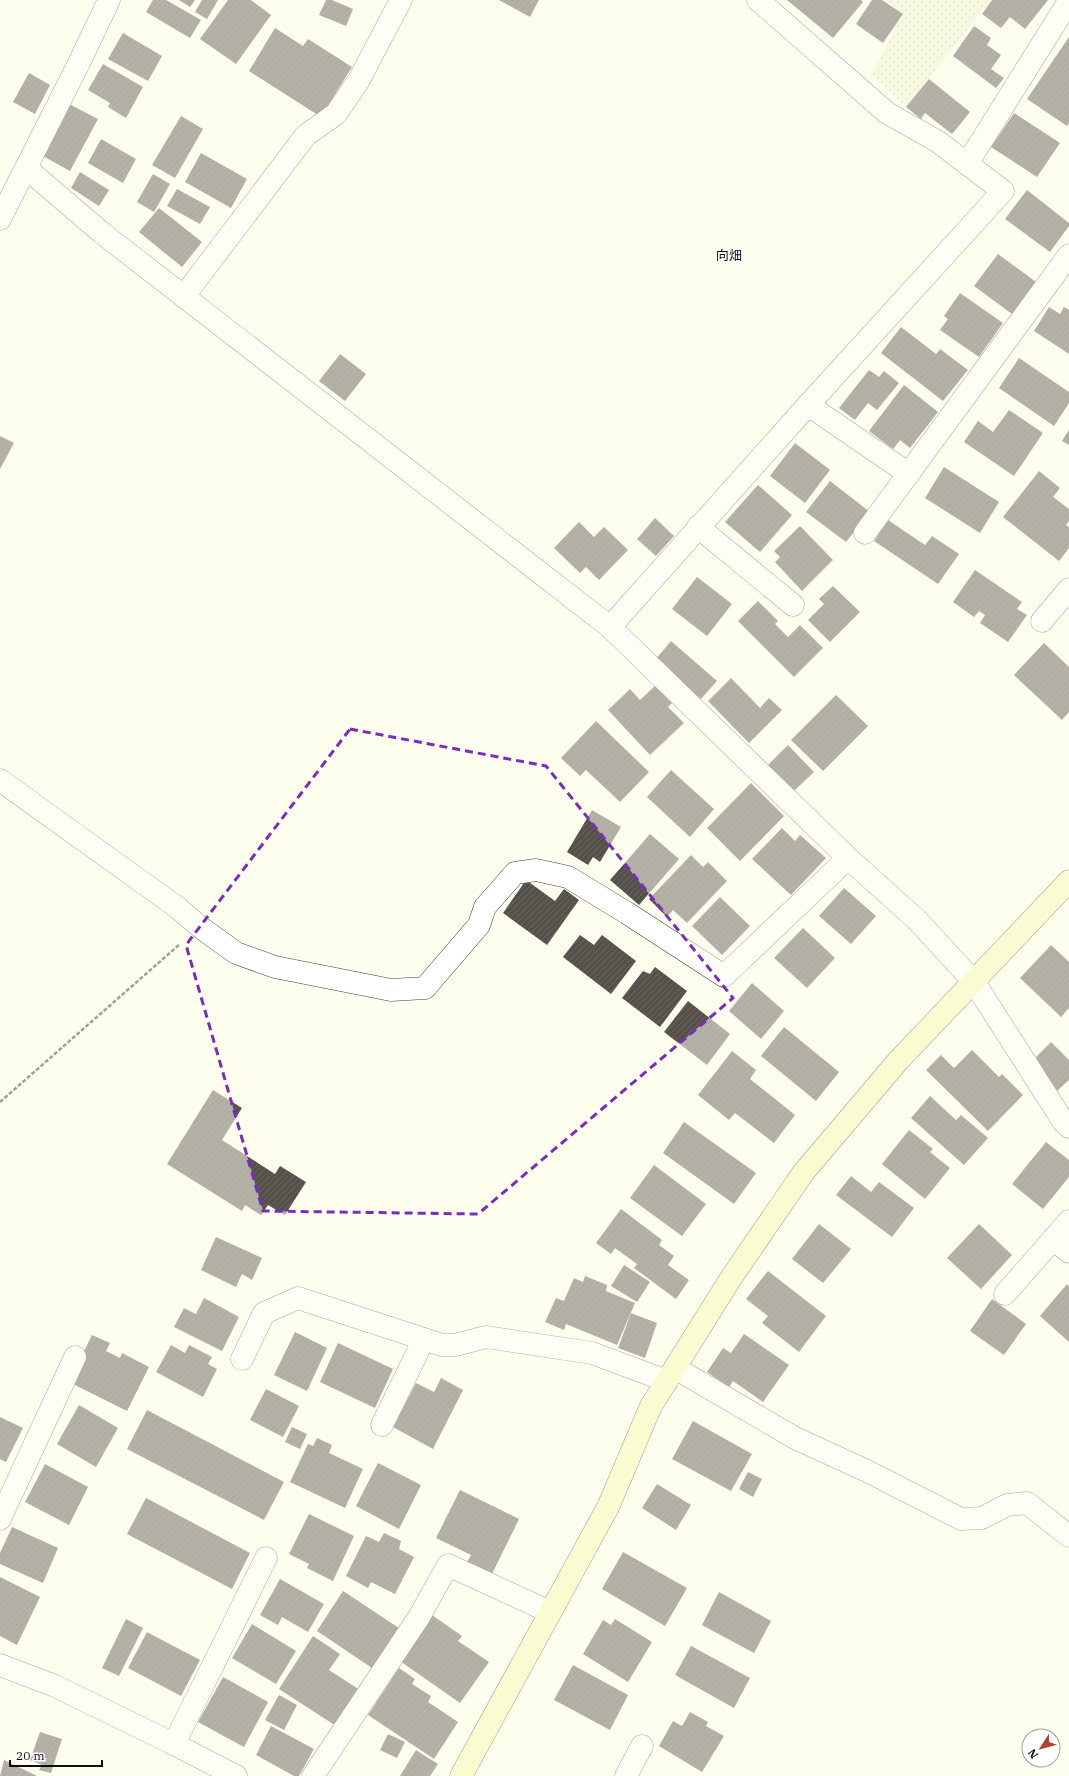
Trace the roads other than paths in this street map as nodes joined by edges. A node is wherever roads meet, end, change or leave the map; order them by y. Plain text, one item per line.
1 (109, 0) edge
2 (401, 0) edge
3 (758, 0) edge
4 (1069, 1) edge
5 (967, 164) junction
6 (26, 168) junction
7 (0, 219) edge
8 (1069, 255) edge
9 (184, 296) junction
10 (808, 406) junction
11 (909, 474) junction
12 (698, 527) junction
13 (865, 533) dead end
14 (1069, 589) edge
15 (793, 605) dead end
16 (1042, 621) dead end
17 (610, 627) junction
18 (0, 780) edge
19 (848, 858) junction
20 (1069, 881) edge
21 (974, 982) junction
22 (1069, 1127) edge
23 (1069, 1221) edge
24 (1061, 1246) edge
25 (1006, 1294) dead end
26 (424, 1339) junction
27 (75, 1357) dead end
28 (242, 1359) dead end
29 (671, 1375) junction
30 (382, 1425) dead end
31 (0, 1519) edge
32 (1069, 1536) edge
33 (266, 1558) dead end
34 (550, 1612) junction
35 (0, 1665) edge
36 (174, 1744) junction
37 (642, 1746) dead end
38 (236, 1776) edge
39 (313, 1776) edge
40 (461, 1776) edge
41 (626, 1776) edge

1 - 6 street
2 - 9 street
3 - 5 street
4 - 5 street
5 - 10 street
6 - 7 street
6 - 9 street
8 - 11 street
9 - 17 street
10 - 11 street
10 - 12 street
11 - 13 street
12 - 15 street
12 - 17 street
14 - 16 street
17 - 19 street
18 - 19 street
19 - 21 street
20 - 21 street
21 - 22 street
21 - 29 street
23 - 24 street
24 - 25 street
26 - 28 street
26 - 29 street
26 - 30 street
27 - 31 street
29 - 32 street
29 - 34 street
33 - 36 street
34 - 39 street
34 - 40 street
35 - 36 street
36 - 38 street
37 - 41 street

